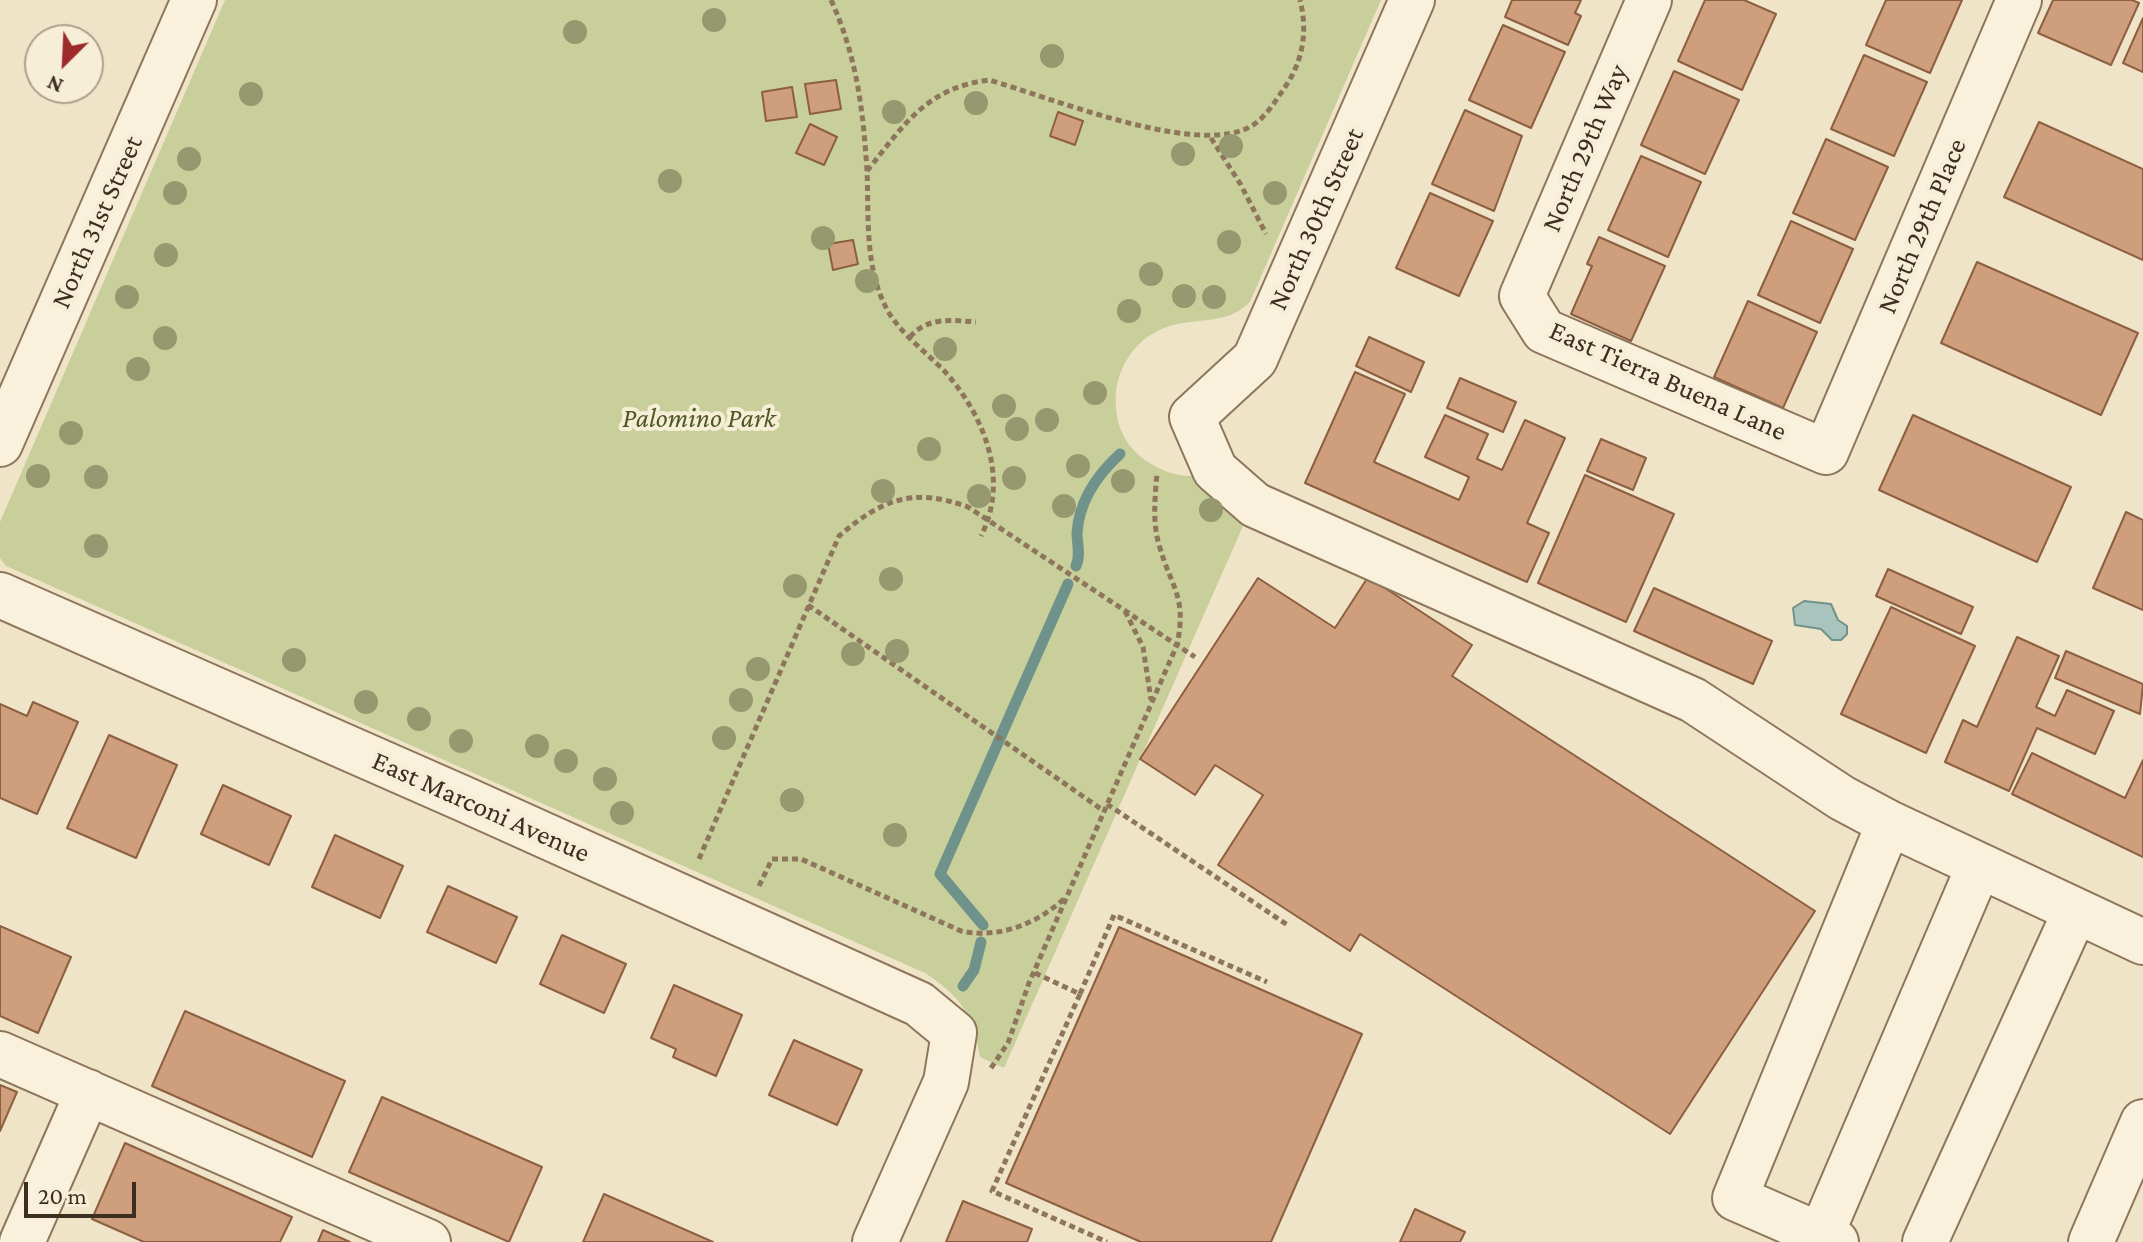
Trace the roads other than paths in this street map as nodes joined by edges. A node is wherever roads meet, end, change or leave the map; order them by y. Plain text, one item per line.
1 (194, 0) edge
2 (1412, 0) edge
3 (1649, 0) edge
4 (2019, 0) edge
5 (1522, 296) joint
6 (0, 444) edge
7 (1826, 452) joint
8 (0, 595) edge
9 (1889, 823) junction
10 (1979, 866) junction
11 (2075, 912) junction
12 (2135, 939) edge
13 (0, 1054) edge
14 (88, 1092) junction
15 (2143, 1122) edge
16 (1829, 1239) edge
17 (22, 1242) edge
18 (428, 1242) edge
19 (875, 1242) edge
20 (1925, 1242) edge
21 (2091, 1242) edge

1 - 6 street, North 31st Street
2 - 9 street, North 30th Street
3 - 5 street, North 29th Way
4 - 7 street, North 29th Place
5 - 7 street, East Tierra Buena Lane
8 - 19 street, East Marconi Avenue
9 - 10 street
9 - 16 street
10 - 11 street
10 - 16 street
11 - 12 street
11 - 20 street
13 - 14 street
14 - 17 street
14 - 18 street
15 - 21 street

